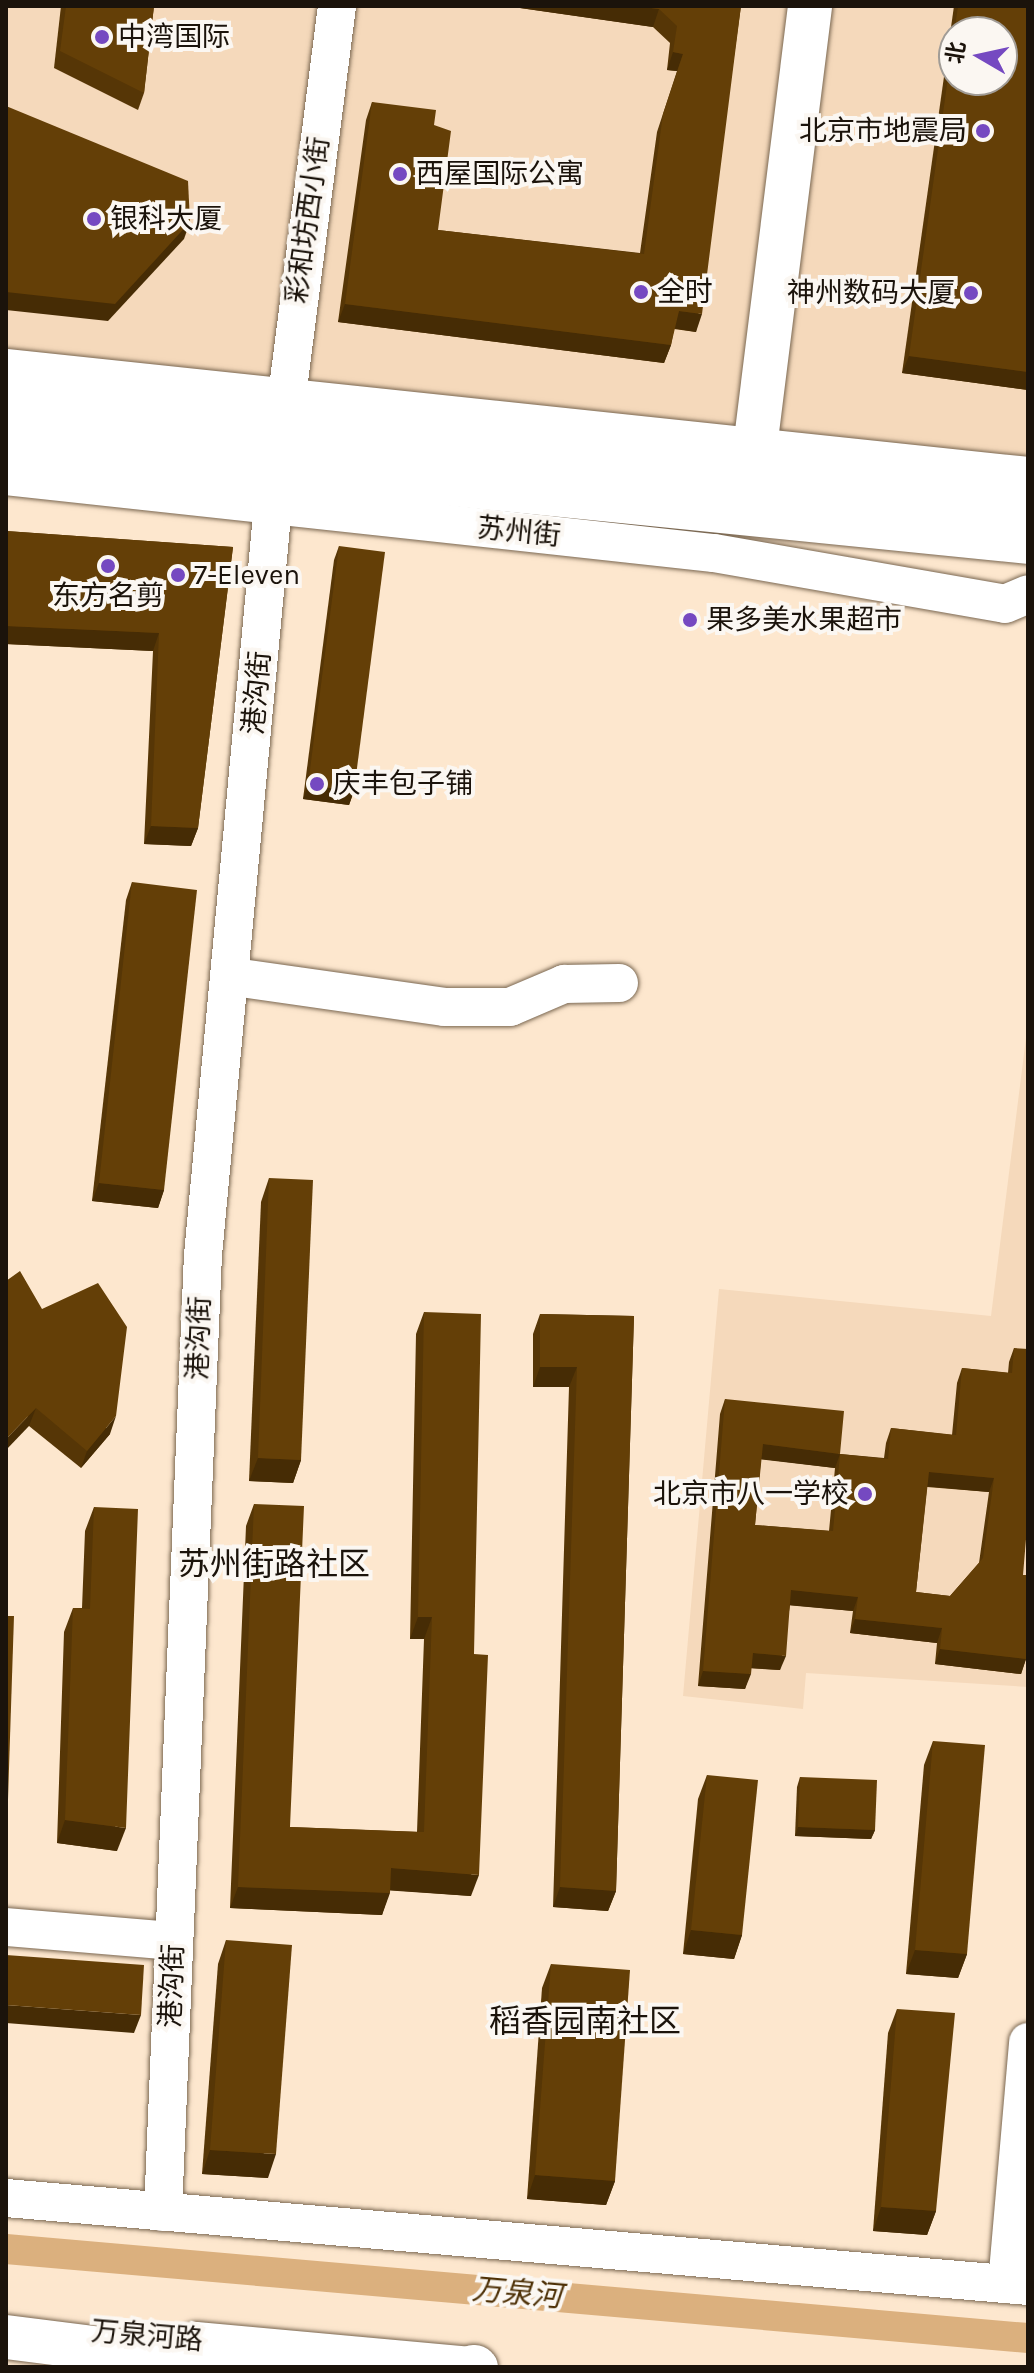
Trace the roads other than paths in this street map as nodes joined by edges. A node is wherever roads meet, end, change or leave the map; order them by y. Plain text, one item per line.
1 (337, 6) edge
2 (810, 6) edge
3 (6, 368) edge
4 (6, 406) edge
5 (6, 439) edge
6 (755, 448) junction
7 (279, 451) junction
8 (6, 476) edge
9 (1028, 476) edge
10 (1028, 509) edge
11 (1028, 542) edge
12 (1028, 594) edge
13 (234, 977) junction
14 (619, 983) dead end
15 (6, 1927) edge
16 (173, 1941) junction
17 (1028, 2042) edge
18 (6, 2198) edge
19 (163, 2212) junction
20 (1017, 2285) edge
21 (6, 2323) edge
22 (6, 2337) edge
23 (244, 2367) edge
24 (476, 2367) edge

1 - 7 street, 彩和坊西小街
2 - 6 main road
3 - 7 street, 苏州街
4 - 7 main road, 苏州街
5 - 7 main road, 苏州街
6 - 7 street, 苏州街
6 - 9 street, 苏州街
7 - 8 street, 苏州街
7 - 10 main road, 苏州街
7 - 11 main road, 苏州街
7 - 12 street, 苏州街
7 - 13 street, 港沟街
13 - 14 street
13 - 16 street, 港沟街
15 - 16 street
16 - 19 street, 港沟街
17 - 20 street
18 - 19 street
19 - 20 street
21 - 24 street, 万泉河路
22 - 23 main road

